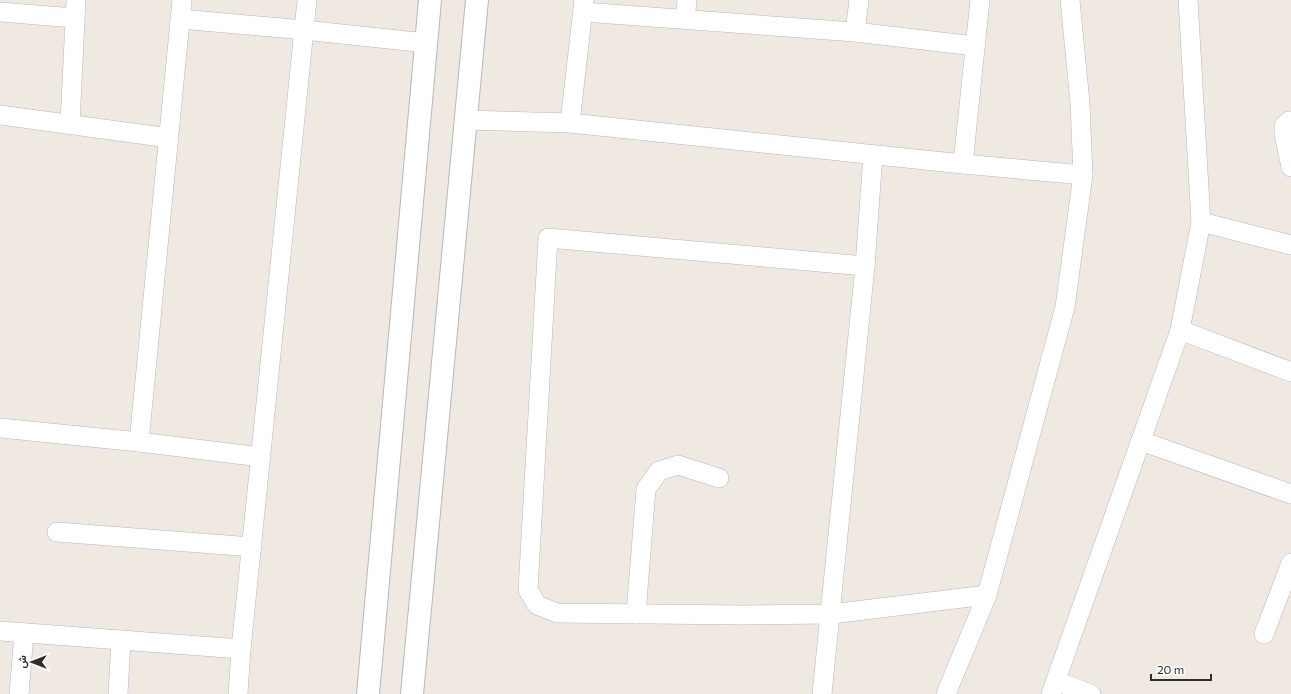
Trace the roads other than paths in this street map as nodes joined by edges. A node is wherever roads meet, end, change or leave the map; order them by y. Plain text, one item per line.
1 (182, 0) edge
2 (307, 0) edge
3 (430, 0) edge
4 (476, 0) edge
5 (687, 0) edge
6 (860, 0) edge
7 (980, 0) edge
8 (1070, 0) edge
9 (1188, 0) edge
10 (584, 6) edge
11 (75, 9) edge
12 (0, 12) edge
13 (180, 19) junction
14 (685, 19) junction
15 (304, 30) junction
16 (856, 32) junction
17 (426, 43) junction
18 (975, 46) junction
19 (0, 115) edge
20 (466, 120) junction
21 (1291, 121) edge
22 (570, 123) junction
23 (70, 124) junction
24 (169, 138) junction
25 (873, 155) junction
26 (963, 164) junction
27 (1291, 167) edge
28 (1083, 175) junction
29 (1201, 222) junction
30 (1291, 245) edge
31 (865, 266) junction
32 (1180, 330) junction
33 (1291, 372) edge
34 (0, 428) edge
35 (1140, 441) junction
36 (139, 442) junction
37 (260, 457) junction
38 (719, 478) dead end
39 (1291, 494) edge
40 (57, 532) dead end
41 (252, 548) junction
42 (1291, 564) edge
43 (987, 595) junction
44 (636, 614) junction
45 (831, 614) junction
46 (0, 631) edge
47 (24, 632) junction
48 (1264, 634) dead end
49 (121, 640) junction
50 (241, 649) junction
51 (1053, 687) edge
52 (19, 694) edge
53 (118, 694) edge
54 (238, 694) edge
55 (368, 694) edge
56 (412, 694) edge
57 (822, 694) edge
58 (946, 694) edge
59 (1091, 694) edge

1 - 13 street
2 - 15 street
3 - 17 street
4 - 20 street
5 - 14 street
6 - 16 street
7 - 18 street
8 - 28 street
9 - 29 street
10 - 14 street
10 - 22 street
11 - 12 street
11 - 23 street
13 - 15 street
13 - 24 street
14 - 16 street
15 - 17 street
15 - 37 street
16 - 18 street
17 - 55 street
18 - 26 street
19 - 23 street
20 - 22 street
20 - 56 street
21 - 27 street
22 - 25 street
23 - 24 street
24 - 36 street
25 - 26 street
25 - 31 street
26 - 28 street
28 - 43 street
29 - 30 street
29 - 32 street
31 - 44 street
31 - 45 street
32 - 33 street
32 - 35 street
34 - 36 street
35 - 39 street
35 - 51 street
36 - 37 street
37 - 41 street
38 - 44 street
40 - 41 street
41 - 50 street
42 - 48 street
43 - 45 street
43 - 58 street
44 - 45 street
45 - 57 street
46 - 47 street
47 - 49 street
47 - 52 street
49 - 50 street
49 - 53 street
50 - 54 street
51 - 59 street

